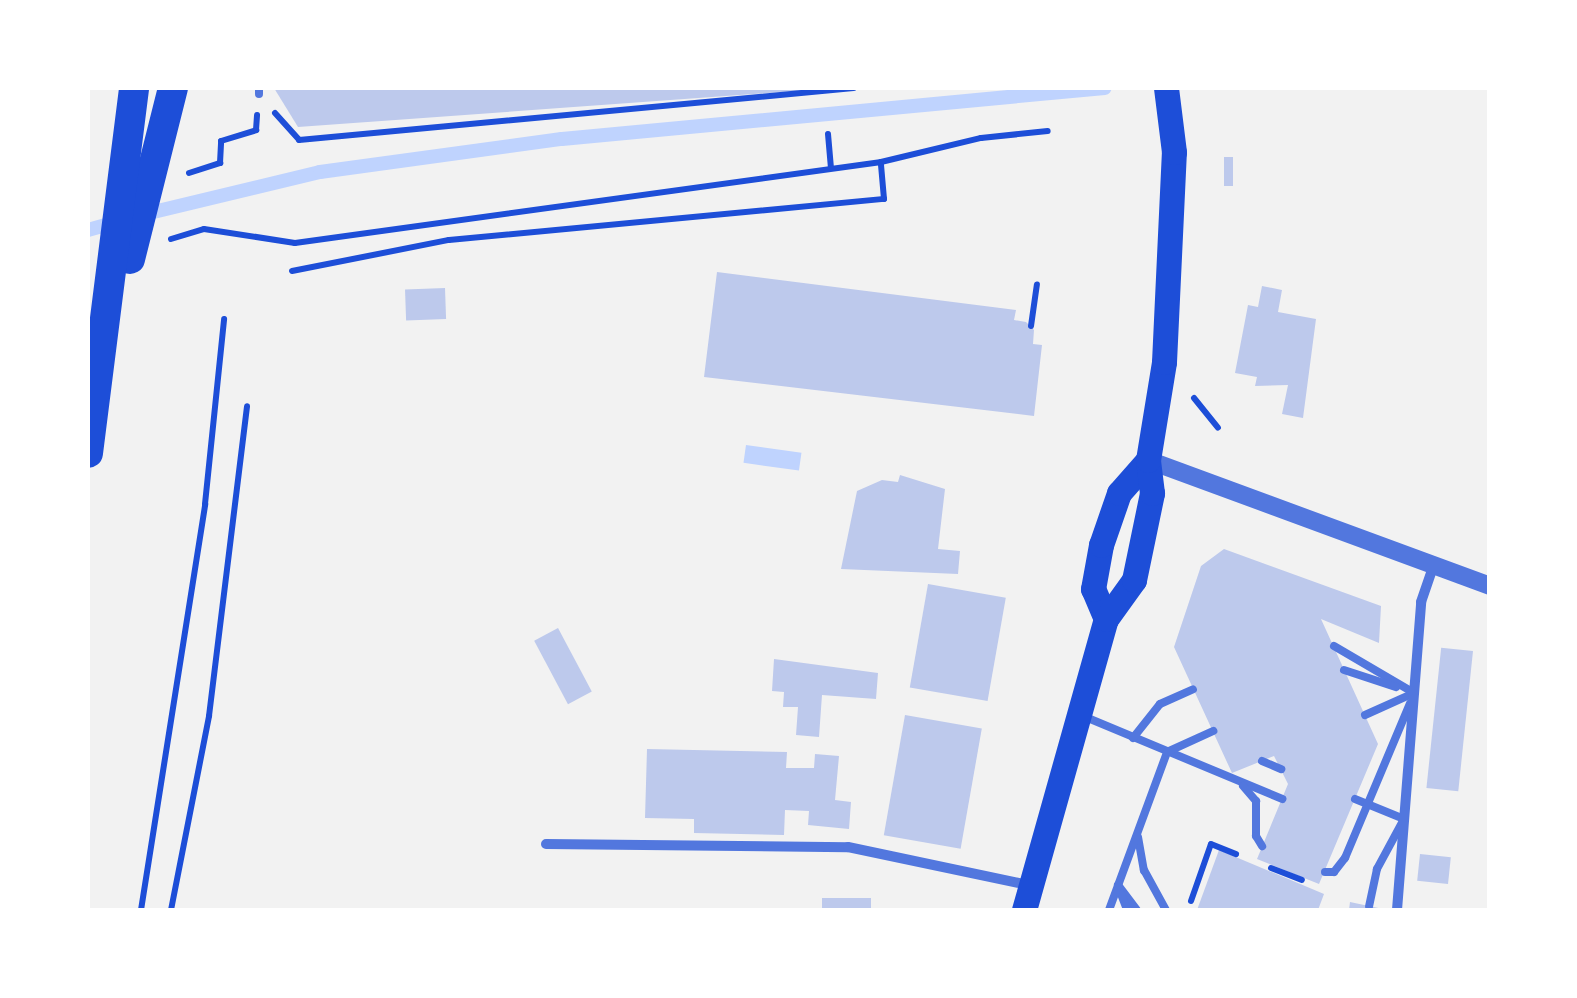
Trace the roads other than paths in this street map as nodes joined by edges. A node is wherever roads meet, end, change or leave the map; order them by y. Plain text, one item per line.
1 (134, 88) edge
2 (173, 88) edge
3 (1166, 88) edge
4 (115, 296) junction
5 (88, 453) edge
6 (1148, 460) junction
7 (1434, 565) junction
8 (1490, 586) edge
9 (1106, 619) junction
10 (1334, 646) dead end
11 (1344, 670) dead end
12 (1194, 689) dead end
13 (1414, 693) junction
14 (1079, 714) junction
15 (1365, 715) dead end
16 (1213, 731) dead end
17 (1133, 738) junction
18 (1167, 752) junction
19 (1262, 761) dead end
20 (1281, 769) dead end
21 (1229, 775) junction
22 (1365, 776) dead end
23 (1377, 781) junction
24 (1282, 799) dead end
25 (1355, 799) dead end
26 (1368, 805) junction
27 (1404, 819) junction
28 (1142, 823) junction
29 (1345, 824) dead end
30 (1357, 829) junction
31 (546, 844) dead end
32 (1262, 846) dead end
33 (1325, 872) dead end
34 (1118, 885) junction
35 (1027, 898) edge
36 (1369, 906) dead end
37 (1109, 910) edge
38 (1126, 910) edge
39 (1137, 910) edge
40 (1166, 910) edge
41 (1398, 910) edge

1 - 4 highway
2 - 4 highway
3 - 6 main road
4 - 5 highway
6 - 7 street
6 - 9 main road
6 - 9 main road
7 - 8 street
7 - 13 street
9 - 14 main road
10 - 13 lane
11 - 13 lane
12 - 17 lane
13 - 15 lane
13 - 23 lane
13 - 27 street
14 - 17 lane
14 - 35 main road
16 - 18 lane
17 - 18 lane
18 - 21 lane
18 - 28 lane
19 - 20 lane
21 - 24 lane
21 - 32 lane
22 - 23 lane
23 - 26 lane
25 - 26 lane
26 - 27 lane
26 - 30 lane
27 - 36 lane
27 - 41 street
28 - 34 lane
28 - 40 lane
29 - 30 lane
30 - 33 lane
31 - 35 street
34 - 37 lane
34 - 38 lane
34 - 39 lane

